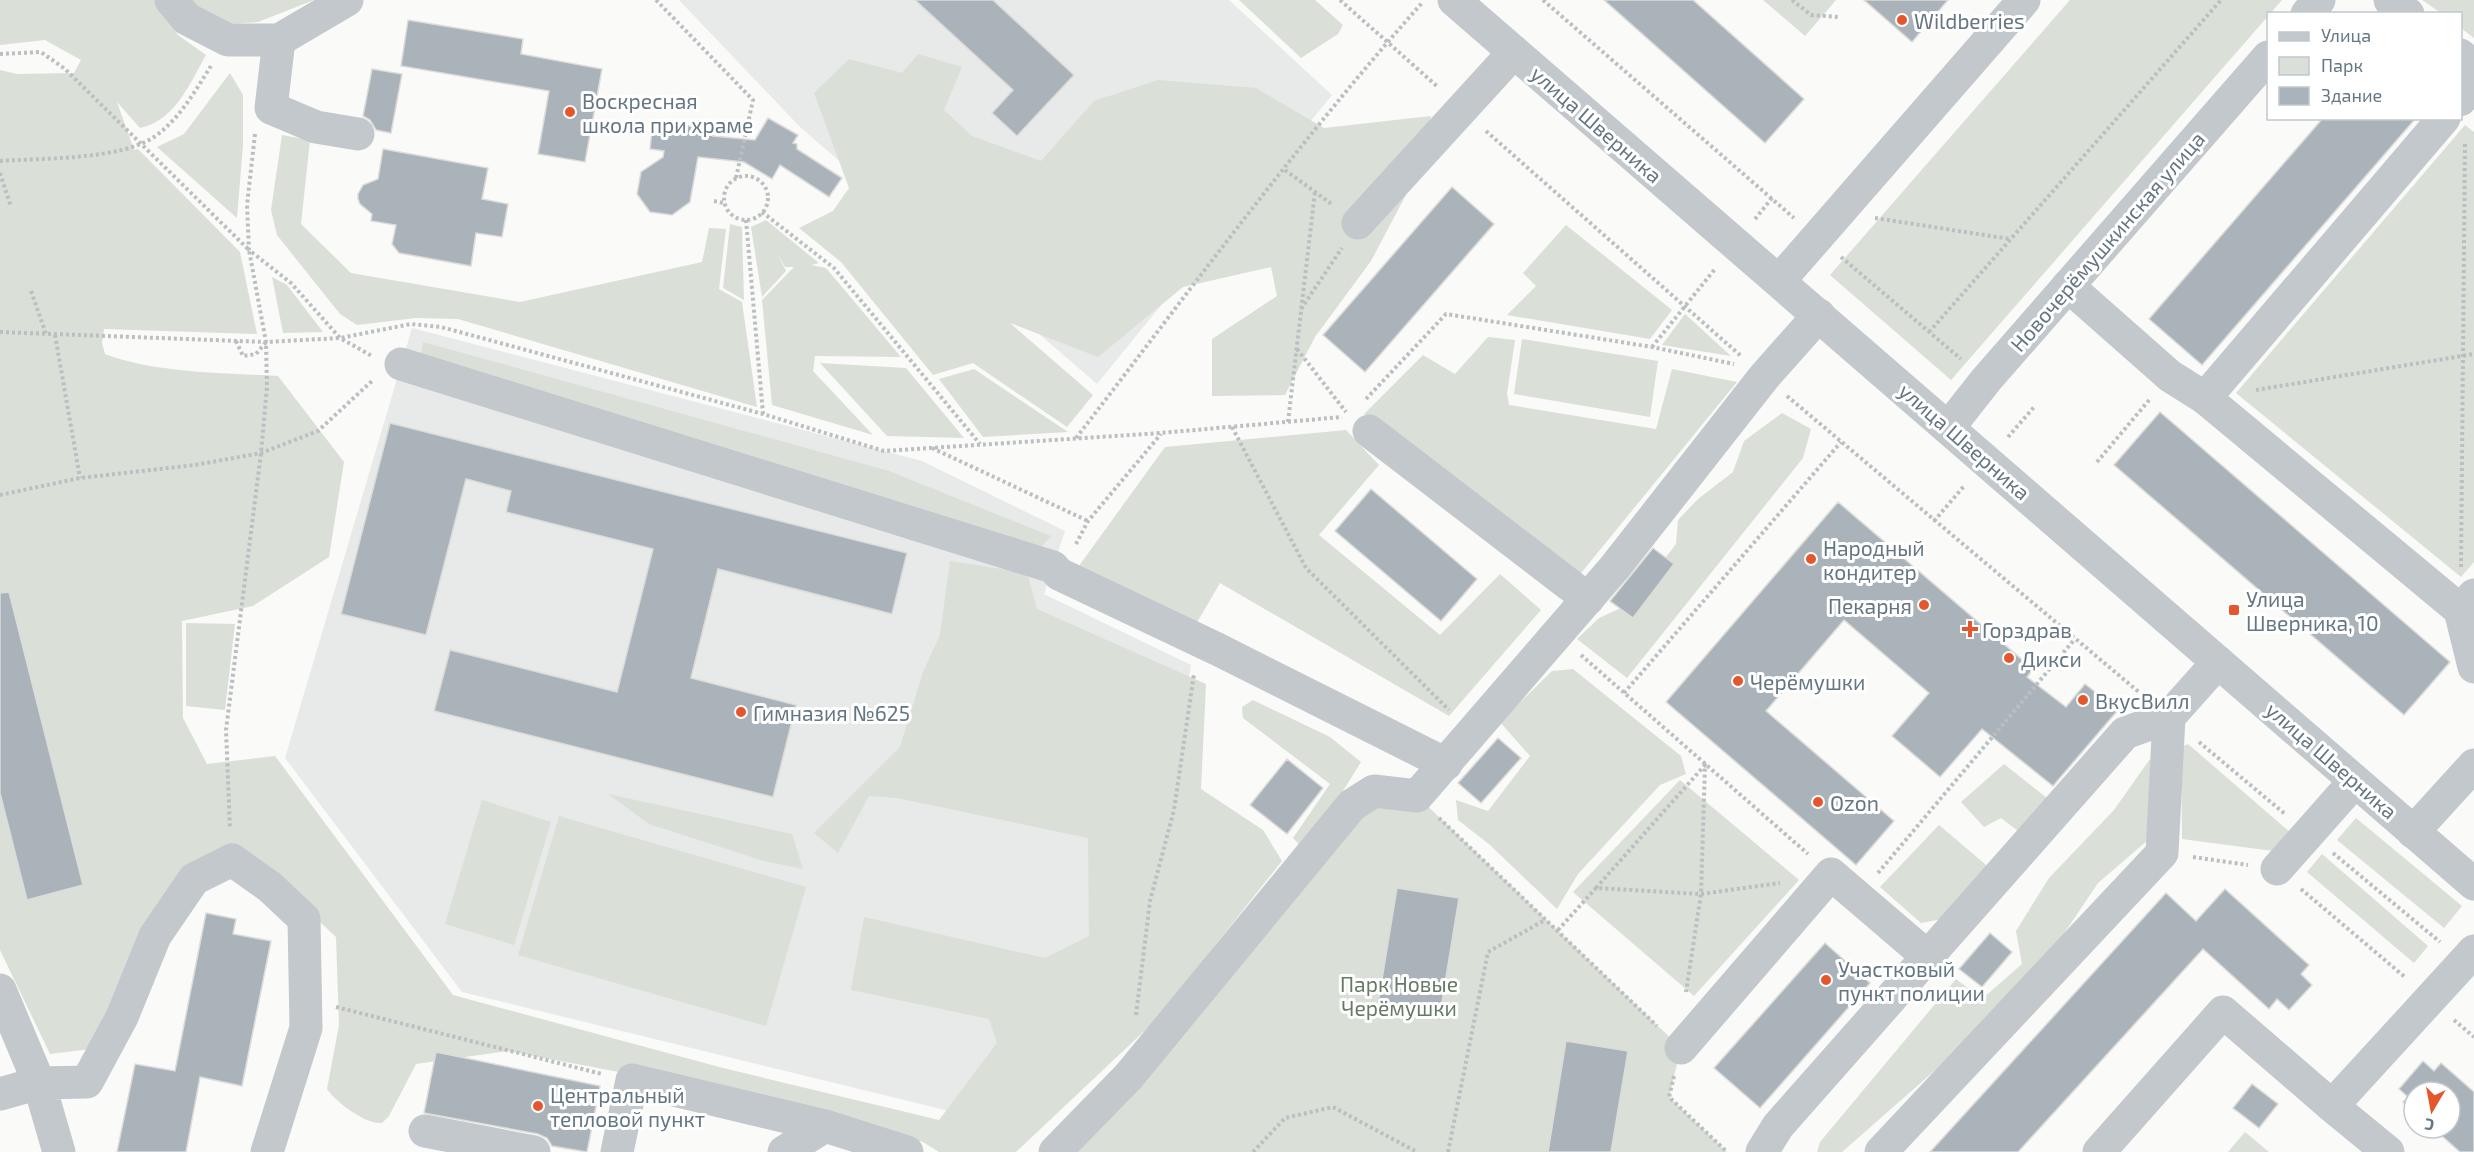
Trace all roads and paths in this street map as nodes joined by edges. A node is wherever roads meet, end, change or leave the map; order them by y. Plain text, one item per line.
1 (171, 0) edge
2 (347, 0) edge
3 (656, 0) edge
4 (1340, 0) edge
5 (1424, 0) edge
6 (1454, 0) edge
7 (1543, 0) edge
8 (1792, 0) edge
9 (2024, 0) edge
10 (2221, 0) edge
11 (2319, 0) edge
12 (2390, 0) edge
13 (2309, 12) edge
14 (2405, 12) edge
15 (1838, 16) dead end
16 (228, 40) junction
17 (279, 40) junction
18 (1387, 42) junction
19 (1514, 52) junction
20 (0, 54) edge
21 (2267, 58) edge
22 (2462, 62) edge
23 (2470, 88) edge
24 (1462, 109) junction
25 (2443, 120) edge
26 (256, 122) dead end
27 (358, 134) dead end
28 (139, 143) junction
29 (0, 161) edge
30 (1285, 170) junction
31 (0, 172) edge
32 (736, 178) junction
33 (1315, 192) junction
34 (714, 201) dead end
35 (724, 203) junction
36 (10, 207) dead end
37 (762, 212) junction
38 (1874, 218) dead end
39 (746, 220) junction
40 (1358, 223) junction
41 (1816, 237) junction
42 (2010, 239) junction
43 (249, 250) junction
44 (1779, 280) junction
45 (2068, 286) junction
46 (31, 291) dead end
47 (1684, 306) junction
48 (1300, 310) junction
49 (1819, 315) junction
50 (0, 332) edge
51 (1929, 332) junction
52 (46, 334) junction
53 (55, 335) junction
54 (340, 338) junction
55 (236, 340) junction
56 (266, 342) junction
57 (1652, 347) junction
58 (1296, 349) junction
59 (2474, 354) edge
60 (2463, 356) junction
61 (386, 365) junction
62 (1760, 373) junction
63 (2170, 376) junction
64 (1986, 380) junction
65 (2205, 398) junction
66 (2034, 407) dead end
67 (763, 414) junction
68 (1367, 415) joint
69 (1288, 422) junction
70 (1232, 427) junction
71 (1949, 427) junction
72 (1161, 433) junction
73 (1076, 439) junction
74 (1841, 442) junction
75 (980, 445) junction
76 (931, 448) junction
77 (261, 453) junction
78 (1987, 460) junction
79 (2097, 462) dead end
80 (80, 478) junction
81 (0, 495) edge
82 (1088, 521) junction
83 (1934, 521) junction
84 (1059, 574) junction
85 (1588, 599) junction
86 (2467, 602) edge
87 (1558, 634) junction
88 (2074, 639) junction
89 (1200, 641) junction
90 (2218, 662) junction
91 (2474, 667) edge
92 (1624, 693) junction
93 (1454, 716) dead end
94 (2169, 717) junction
95 (1446, 764) junction
96 (1705, 765) junction
97 (2474, 765) edge
98 (2355, 781) junction
99 (1417, 796) junction
100 (230, 823) dead end
101 (2413, 831) junction
102 (2309, 833) junction
103 (2162, 853) junction
104 (2277, 869) junction
105 (1831, 874) junction
106 (2474, 884) edge
107 (1596, 888) junction
108 (1701, 894) junction
109 (1858, 896) junction
110 (1545, 919) junction
111 (1558, 930) junction
112 (1928, 957) junction
113 (2469, 957) edge
114 (1688, 977) dead end
115 (0, 990) edge
116 (305, 999) junction
117 (2430, 999) junction
118 (1136, 1019) dead end
119 (2474, 1037) edge
120 (1681, 1048) junction
121 (632, 1082) junction
122 (39, 1083) junction
123 (0, 1094) edge
124 (2332, 1106) junction
125 (825, 1126) junction
126 (425, 1131) dead end
127 (59, 1152) edge
128 (267, 1152) edge
129 (534, 1152) edge
130 (617, 1152) edge
131 (784, 1152) edge
132 (907, 1152) edge
133 (1055, 1152) edge
134 (1253, 1152) edge
135 (1417, 1152) edge
136 (1448, 1152) edge
137 (1727, 1152) edge
138 (1762, 1152) edge
139 (1881, 1152) edge
140 (2099, 1152) edge
141 (2388, 1152) edge

1 - 16 street
2 - 17 street
3 - 32 path
4 - 18 path
5 - 18 path
6 - 19 street, улица Шверника
7 - 41 path
8 - 15 path
9 - 41 street
10 - 42 path
11 - 13 street
12 - 14 street
16 - 17 street
16 - 28 path
17 - 27 street
18 - 24 path
18 - 30 path
19 - 24 street
19 - 44 street, улица Шверника
20 - 28 path
21 - 45 street, Новочерёмушкинская улица
22 - 23 street
23 - 60 path
24 - 40 street
24 - 47 path
25 - 65 street
26 - 43 path
28 - 29 path
28 - 43 path
30 - 33 path
30 - 73 path
31 - 36 path
32 - 35 path
32 - 37 path
33 - 40 path
33 - 48 path
34 - 35 path
35 - 39 path
37 - 39 path
37 - 75 path
38 - 42 path
39 - 67 path
40 - 48 path
41 - 44 street
41 - 51 path
42 - 51 path
43 - 54 path
43 - 56 path
44 - 49 street, улица Шверника
45 - 63 street
45 - 64 street, Новочерёмушкинская улица
46 - 52 path
47 - 57 path
47 - 62 path
48 - 58 path
49 - 62 street
49 - 71 street, улица Шверника
50 - 52 path
51 - 64 path
52 - 53 path
53 - 55 path
53 - 80 path
54 - 56 path
54 - 61 path
54 - 67 path
55 - 56 path
55 - 56 path
56 - 77 path
57 - 62 path
57 - 68 path
58 - 69 path
58 - 69 path
59 - 60 path
60 - 65 path
60 - 86 path
61 - 77 path
61 - 84 street
62 - 74 path
62 - 85 street
63 - 65 street
63 - 79 path
64 - 71 street, Новочерёмушкинская улица
65 - 86 street
66 - 78 path
67 - 76 path
68 - 85 street
69 - 70 path
70 - 72 path
70 - 93 path
71 - 78 street, улица Шверника
72 - 73 path
72 - 82 path
73 - 75 path
74 - 83 path
74 - 92 path
75 - 76 path
76 - 82 path
77 - 80 path
77 - 100 path
78 - 83 path
78 - 90 street, улица Шверника
80 - 81 path
82 - 84 path
83 - 88 path
84 - 89 street
85 - 87 street
86 - 91 street
87 - 92 path
87 - 95 street
88 - 94 path
88 - 109 path
89 - 95 street
89 - 118 path
90 - 94 street
90 - 98 street, улица Шверника
92 - 96 path
94 - 102 path
94 - 103 street
94 - 112 street
95 - 99 street
96 - 105 path
96 - 107 path
96 - 108 path
97 - 101 street
98 - 101 street, улица Шверника
98 - 102 street
99 - 110 path
99 - 133 street
101 - 106 street, улица Шверника
102 - 104 street
102 - 113 path
103 - 104 path
103 - 139 street
104 - 117 path
105 - 108 path
105 - 109 street
105 - 120 street
107 - 108 path
107 - 111 path
108 - 114 path
109 - 112 street
110 - 111 path
110 - 136 path
111 - 120 path
112 - 138 street
113 - 117 street
115 - 122 street
116 - 121 path
116 - 122 street
116 - 128 street
117 - 119 path
117 - 124 street
120 - 137 path
121 - 125 street
121 - 130 street
122 - 123 street
122 - 127 street
124 - 140 street
124 - 141 street
125 - 131 street
125 - 132 street
126 - 129 street
134 - 135 path

